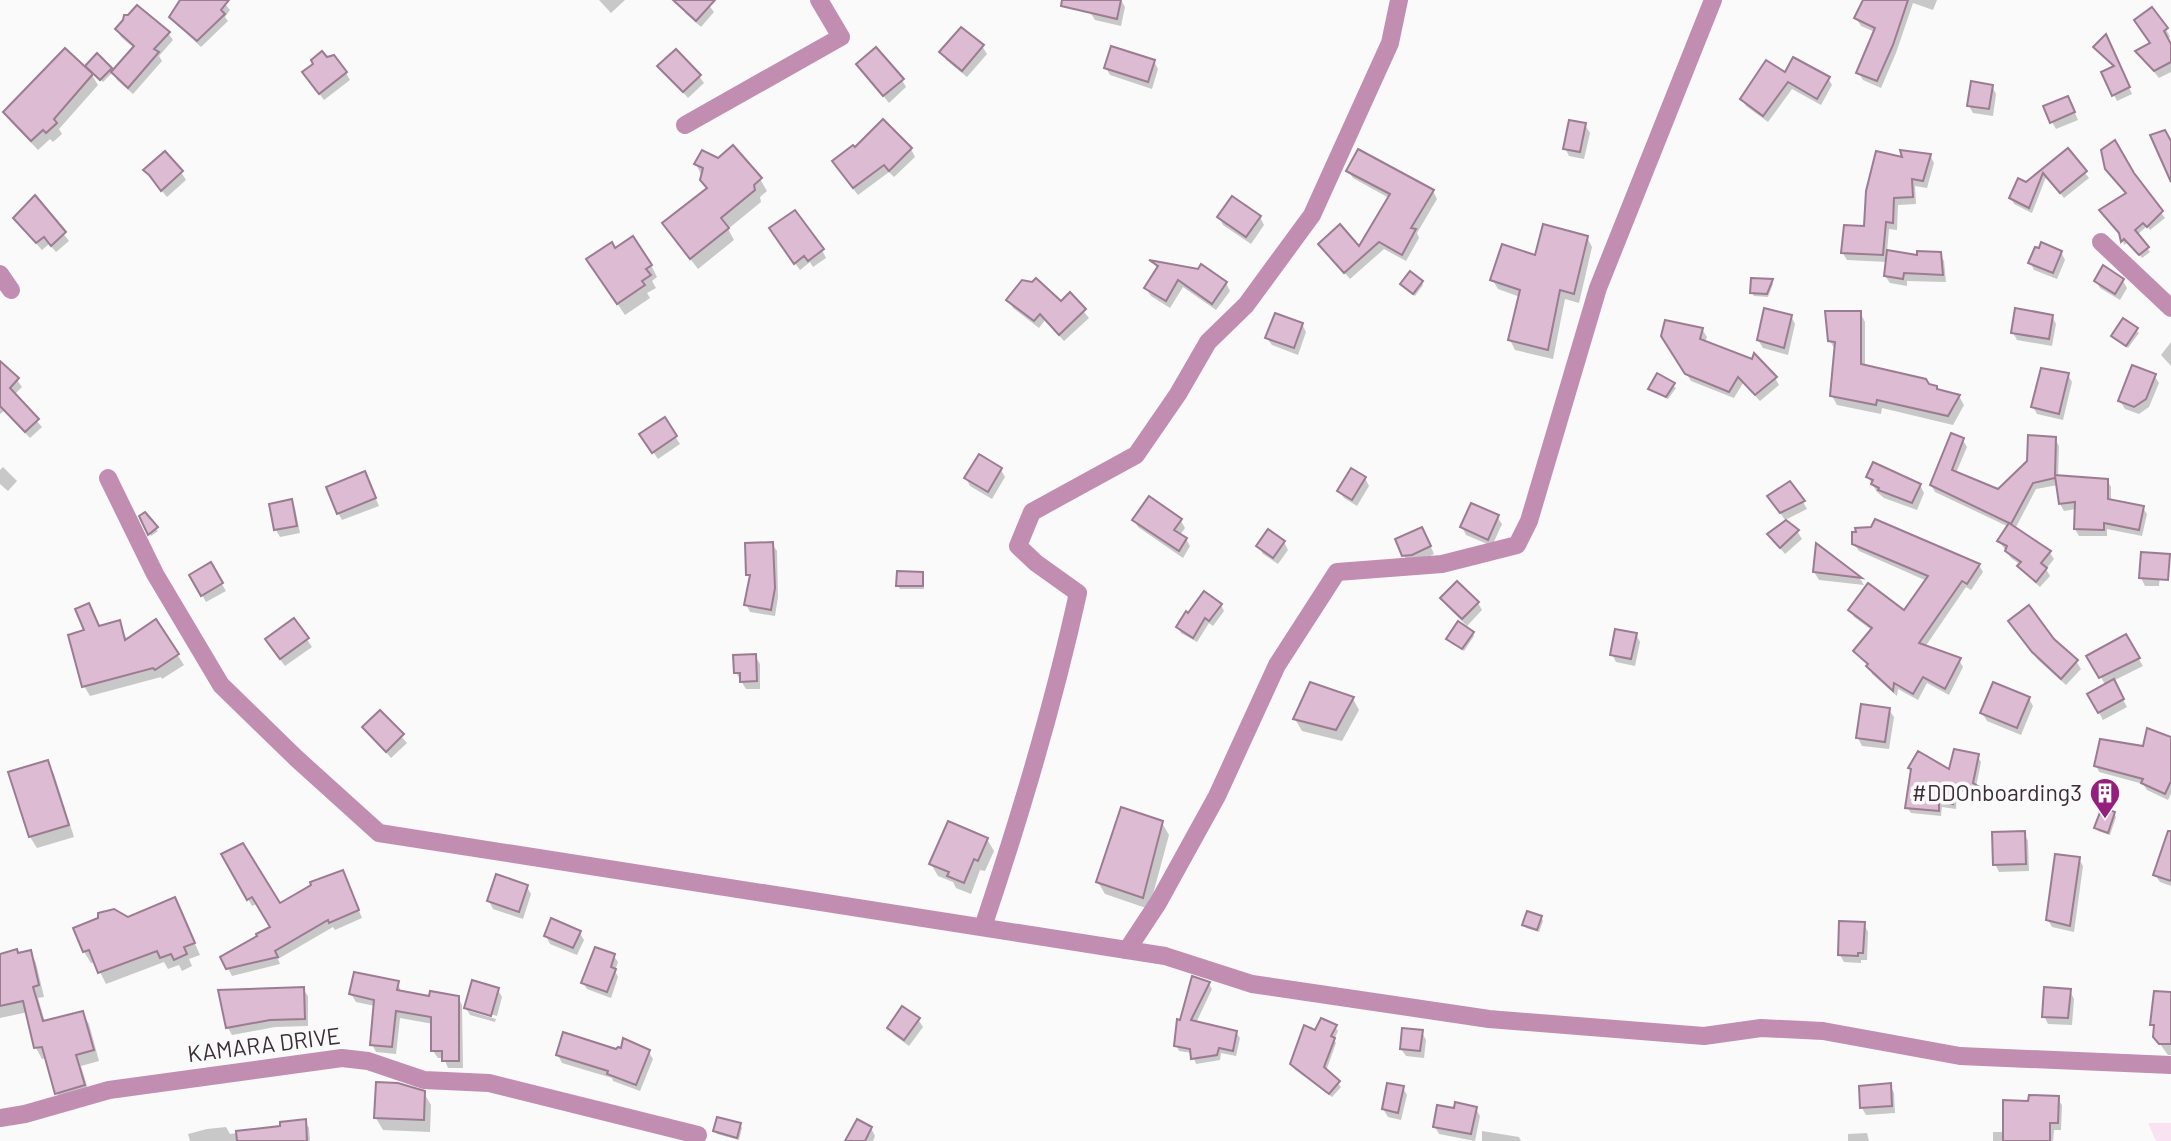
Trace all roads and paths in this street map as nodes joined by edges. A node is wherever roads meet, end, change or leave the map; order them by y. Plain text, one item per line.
1 (819, 0) edge
2 (1399, 0) edge
3 (1713, 0) edge
4 (685, 125) dead end
5 (2101, 242) dead end
6 (0, 274) edge
7 (11, 290) dead end
8 (2171, 308) edge
9 (108, 478) dead end
10 (983, 927) junction
11 (1127, 950) junction
12 (2171, 1065) edge
13 (0, 1118) edge
14 (698, 1135) dead end

1 - 4 street
2 - 10 street
3 - 11 street
5 - 8 street
6 - 7 street
9 - 10 street
10 - 11 street
11 - 12 street
13 - 14 street, KAMARA DRIVE

